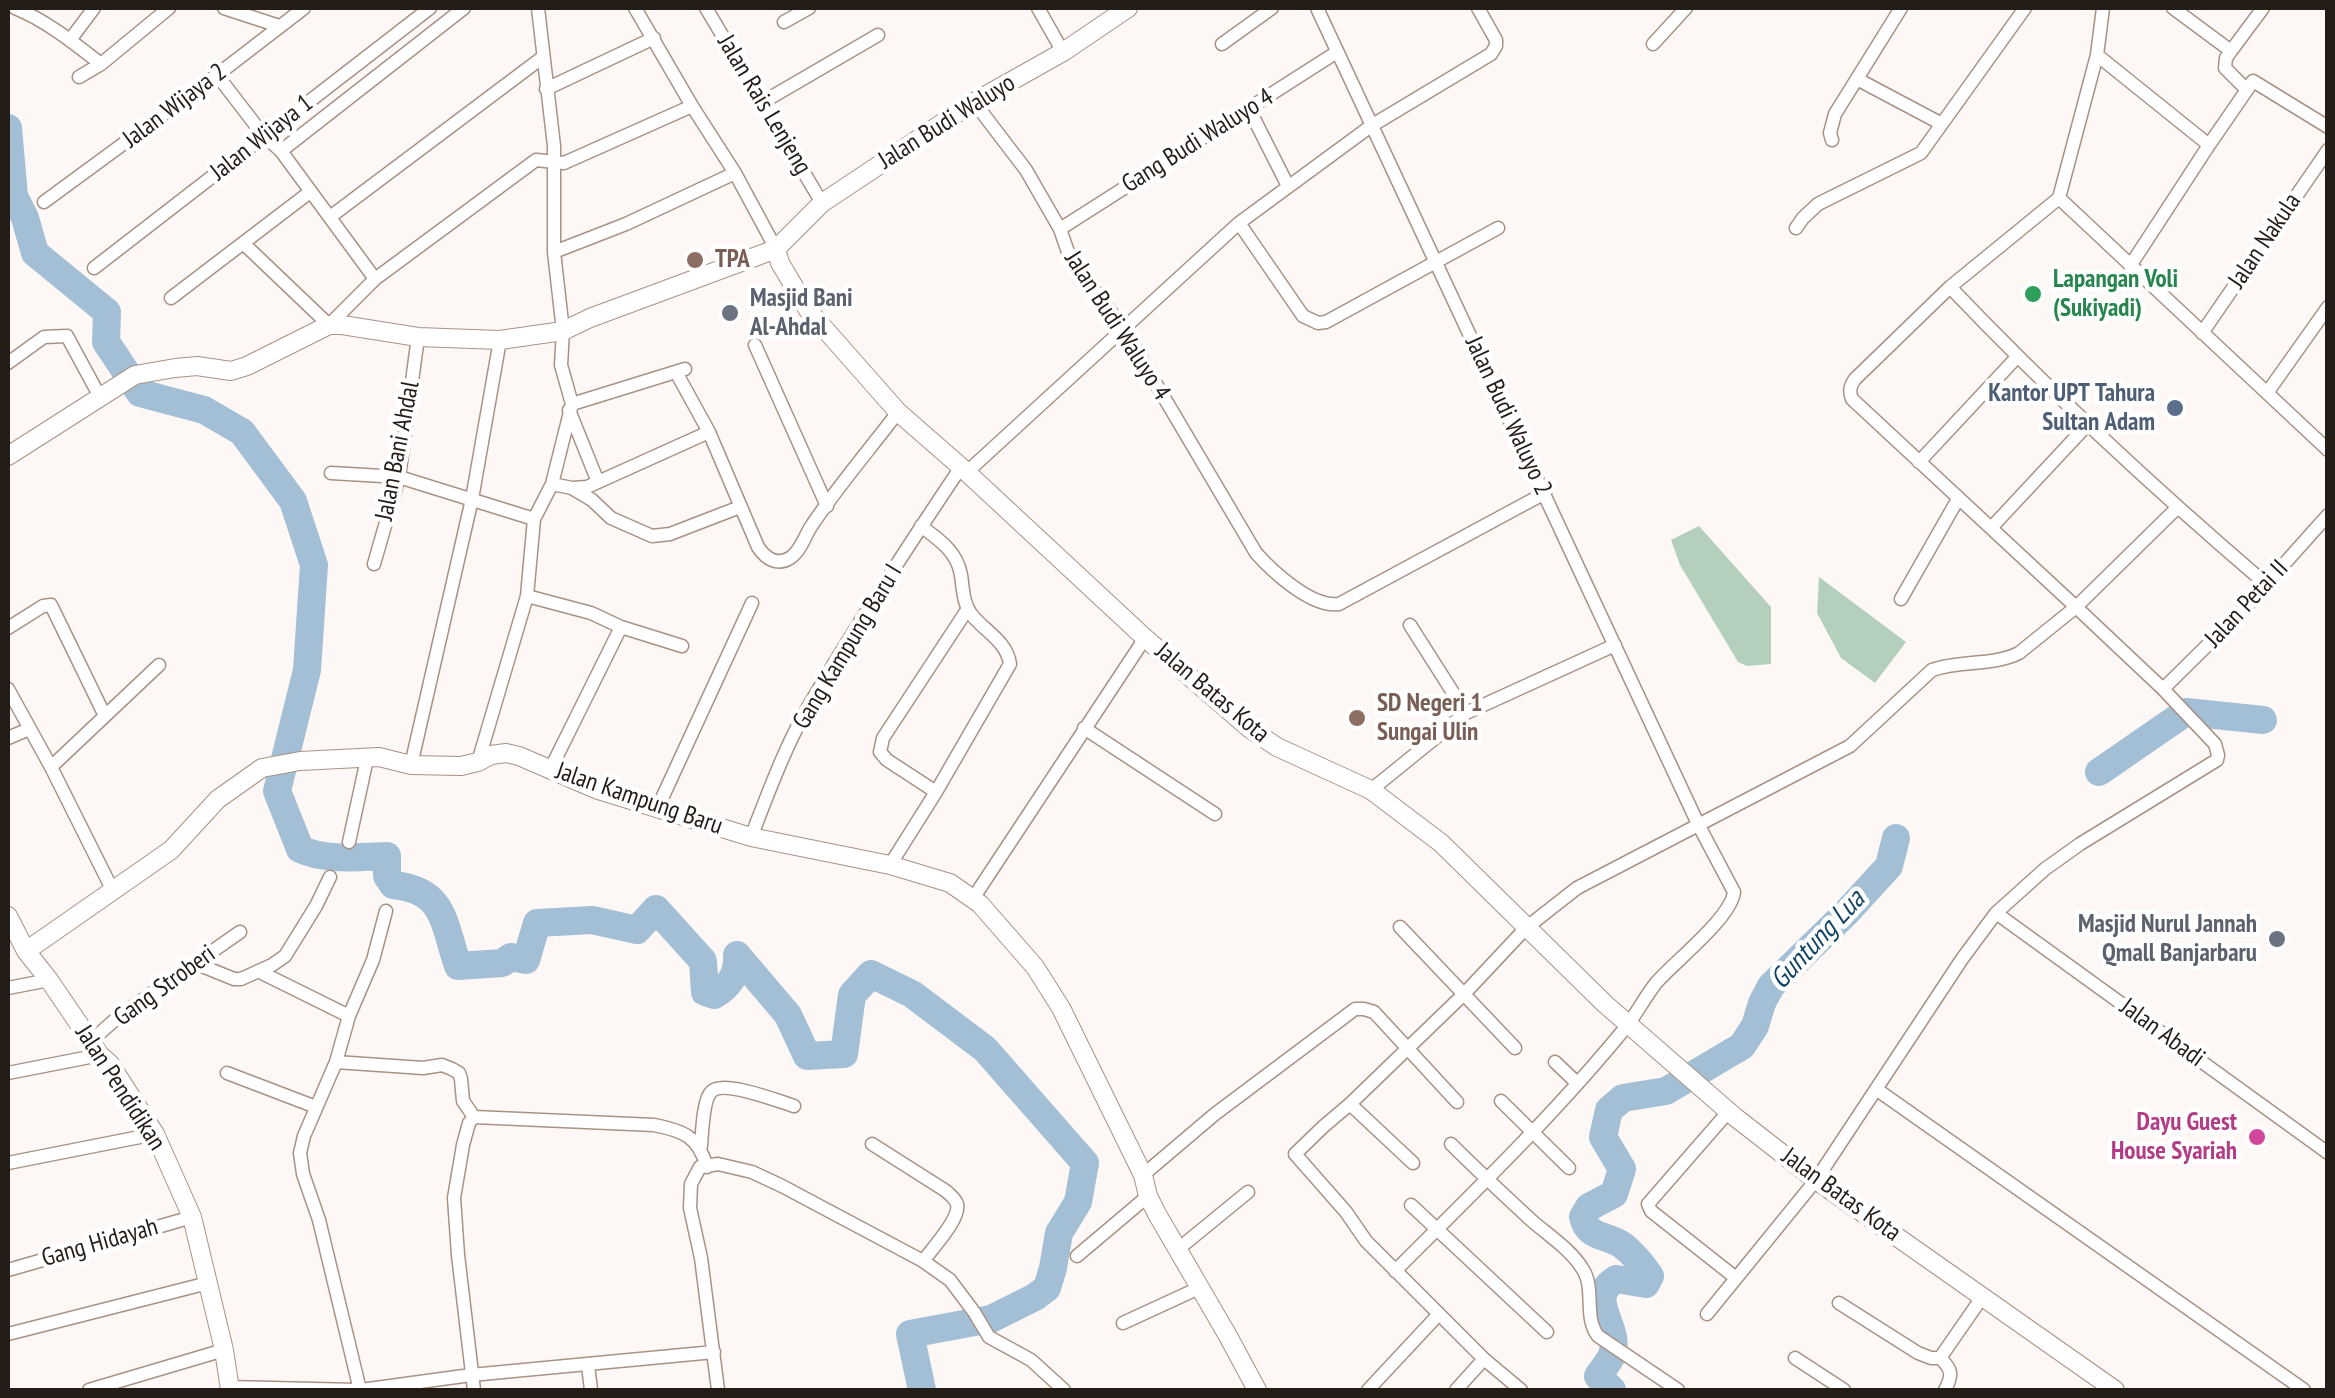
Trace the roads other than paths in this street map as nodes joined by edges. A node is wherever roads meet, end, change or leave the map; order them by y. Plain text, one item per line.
1 (16, 8) edge
2 (94, 8) edge
3 (169, 8) edge
4 (224, 8) edge
5 (304, 8) edge
6 (430, 8) edge
7 (464, 8) edge
8 (538, 8) edge
9 (635, 8) edge
10 (706, 8) edge
11 (810, 8) edge
12 (1038, 8) edge
13 (1128, 8) edge
14 (1272, 8) edge
15 (1317, 8) edge
16 (1478, 8) edge
17 (1686, 8) edge
18 (1901, 8) edge
19 (2024, 8) edge
20 (2102, 8) edge
21 (2173, 8) edge
22 (2264, 8) edge
23 (784, 22) dead end
24 (279, 26) junction
25 (878, 35) dead end
26 (654, 38) junction
27 (70, 40) junction
28 (1222, 44) dead end
29 (1653, 44) dead end
30 (2231, 51) junction
31 (1064, 52) junction
32 (1337, 52) junction
33 (2096, 55) junction
34 (543, 56) junction
35 (101, 64) junction
36 (218, 75) junction
37 (80, 77) dead end
38 (1857, 79) junction
39 (546, 88) junction
40 (2246, 90) junction
41 (763, 102) junction
42 (974, 102) junction
43 (692, 106) junction
44 (1249, 109) junction
45 (1940, 124) junction
46 (1371, 126) junction
47 (2328, 126) edge
48 (264, 136) junction
49 (1832, 140) dead end
50 (2209, 145) junction
51 (2328, 150) edge
52 (281, 151) junction
53 (554, 161) junction
54 (735, 172) junction
55 (1288, 186) junction
56 (310, 192) junction
57 (2058, 198) junction
58 (44, 202) dead end
59 (822, 203) junction
60 (330, 217) junction
61 (1239, 223) junction
62 (1498, 228) dead end
63 (1796, 228) dead end
64 (1060, 229) junction
65 (243, 243) junction
66 (776, 249) junction
67 (554, 252) junction
68 (1436, 263) junction
69 (2130, 266) junction
70 (94, 268) dead end
71 (375, 278) junction
72 (1950, 287) junction
73 (170, 298) dead end
74 (2328, 307) edge
75 (329, 325) junction
76 (1123, 328) junction
77 (562, 331) junction
78 (2202, 333) junction
79 (418, 338) junction
80 (500, 340) junction
81 (754, 345) dead end
82 (2017, 357) junction
83 (8, 362) edge
84 (2266, 392) junction
85 (100, 397) junction
86 (570, 407) junction
87 (898, 412) junction
88 (2089, 424) junction
89 (709, 432) junction
90 (2328, 450) edge
91 (8, 456) edge
92 (1919, 462) junction
93 (964, 470) junction
94 (330, 473) dead end
95 (399, 477) junction
96 (598, 482) junction
97 (552, 484) junction
98 (572, 488) junction
99 (1544, 494) junction
100 (472, 499) junction
101 (1958, 499) junction
102 (826, 506) junction
103 (740, 508) junction
104 (2177, 508) junction
105 (2328, 515) edge
106 (534, 518) junction
107 (921, 526) junction
108 (1991, 528) junction
109 (374, 564) dead end
110 (2266, 584) junction
111 (526, 596) junction
112 (1901, 598) dead end
113 (752, 603) dead end
114 (2076, 607) junction
115 (968, 610) junction
116 (1410, 625) dead end
117 (621, 627) junction
118 (8, 628) edge
119 (1144, 638) junction
120 (1615, 645) junction
121 (682, 646) dead end
122 (158, 665) dead end
123 (8, 689) edge
124 (2163, 690) junction
125 (1466, 713) junction
126 (104, 714) junction
127 (1084, 728) junction
128 (29, 729) junction
129 (8, 738) edge
130 (367, 759) junction
131 (478, 762) junction
132 (411, 765) junction
133 (51, 767) junction
134 (550, 770) junction
135 (1371, 790) junction
136 (936, 792) junction
137 (658, 806) junction
138 (1215, 814) dead end
139 (1699, 826) junction
140 (751, 836) junction
141 (350, 842) dead end
142 (890, 865) junction
143 (330, 877) dead end
144 (112, 890) junction
145 (972, 900) junction
146 (386, 911) dead end
147 (1996, 914) junction
148 (8, 916) edge
149 (1400, 927) dead end
150 (1526, 928) junction
151 (240, 932) dead end
152 (26, 952) junction
153 (197, 964) junction
154 (258, 971) junction
155 (50, 980) junction
156 (8, 988) edge
157 (1464, 994) junction
158 (349, 1016) junction
159 (1628, 1025) junction
160 (95, 1048) junction
161 (1515, 1048) dead end
162 (1407, 1050) junction
163 (336, 1062) junction
164 (1555, 1062) dead end
165 (8, 1073) edge
166 (226, 1074) dead end
167 (1577, 1084) junction
168 (1876, 1089) junction
169 (1501, 1101) dead end
170 (1456, 1102) dead end
171 (1350, 1104) junction
172 (794, 1106) dead end
173 (316, 1108) junction
174 (1729, 1111) junction
175 (474, 1116) junction
176 (1532, 1132) junction
177 (154, 1134) junction
178 (872, 1144) dead end
179 (1451, 1144) dead end
180 (700, 1146) junction
181 (2328, 1153) edge
182 (8, 1163) edge
183 (1413, 1163) dead end
184 (707, 1167) junction
185 (1569, 1168) dead end
186 (1142, 1175) junction
187 (1487, 1180) junction
188 (1816, 1180) junction
189 (1248, 1192) dead end
190 (1148, 1196) junction
191 (1411, 1204) dead end
192 (192, 1217) junction
193 (1437, 1229) junction
194 (1177, 1250) junction
195 (1077, 1256) dead end
196 (922, 1261) junction
197 (8, 1270) edge
198 (1395, 1271) junction
199 (1736, 1278) junction
200 (208, 1283) junction
201 (1199, 1288) junction
202 (1983, 1296) junction
203 (1839, 1303) dead end
204 (1439, 1314) junction
205 (1708, 1314) dead end
206 (1122, 1323) dead end
207 (1546, 1332) dead end
208 (8, 1334) edge
209 (224, 1350) junction
210 (714, 1352) junction
211 (1795, 1358) dead end
212 (1940, 1358) junction
213 (1484, 1359) junction
214 (588, 1365) junction
215 (471, 1375) junction
216 (230, 1389) edge
217 (88, 1390) edge
218 (359, 1390) edge
219 (474, 1390) edge
220 (592, 1390) edge
221 (718, 1390) edge
222 (1064, 1390) edge
223 (1256, 1390) edge
224 (1368, 1390) edge
225 (1456, 1390) edge
226 (1520, 1390) edge
227 (1678, 1390) edge
228 (1844, 1390) edge
229 (1945, 1390) edge
230 (2115, 1390) edge
231 (2304, 1390) edge

1 - 27 street
2 - 27 street
3 - 35 street
4 - 24 street
5 - 24 street, Jalan Wijaya 2
6 - 48 street, Jalan Wijaya 1
7 - 52 street
8 - 34 street
9 - 26 street, Jalan Batas Kota
10 - 41 street, Jalan Rais Lenjeng
11 - 23 street
12 - 31 street
13 - 31 street, Jalan Budi Waluyo
14 - 28 street
15 - 32 street, Jalan Budi Waluyo 2
16 - 46 street, Gang Kampung Baru I
17 - 29 street
18 - 38 street
19 - 45 street
20 - 33 street
21 - 30 street
22 - 30 street
24 - 36 street, Jalan Wijaya 2
25 - 41 street
26 - 39 street
26 - 43 street, Jalan Batas Kota
27 - 35 street
30 - 40 street
31 - 42 street, Jalan Budi Waluyo
32 - 44 street, Gang Budi Waluyo 4
32 - 46 street, Jalan Budi Waluyo 2
33 - 50 street
33 - 57 street
34 - 39 street
34 - 60 street
35 - 37 street
36 - 48 street
36 - 58 street, Jalan Wijaya 2
38 - 45 street
38 - 49 street
39 - 53 street
40 - 47 street
40 - 50 street
41 - 59 street, Jalan Rais Lenjeng
42 - 59 street, Jalan Budi Waluyo
42 - 64 street, Jalan Budi Waluyo 4
43 - 53 street
43 - 54 street, Jalan Batas Kota
44 - 55 street
44 - 64 street, Gang Budi Waluyo 4
45 - 63 street
46 - 55 street, Gang Kampung Baru I
46 - 68 street, Jalan Budi Waluyo 2
48 - 52 street
48 - 70 street, Jalan Wijaya 1
50 - 69 street
51 - 78 street, Jalan Nakula
52 - 56 street
53 - 67 street
53 - 71 street
54 - 66 street, Jalan Batas Kota
54 - 67 street
55 - 61 street, Gang Kampung Baru I
56 - 60 street
56 - 65 street
57 - 69 street
57 - 72 street
59 - 66 street, Jalan Budi Waluyo
60 - 71 street
61 - 68 street
61 - 76 street, Gang Kampung Baru I
62 - 68 street
64 - 76 street, Jalan Budi Waluyo 4
65 - 73 street
65 - 75 street
66 - 77 street
66 - 87 street, Jalan Batas Kota
67 - 77 street
68 - 99 street, Jalan Budi Waluyo 2
69 - 78 street
71 - 75 street
72 - 82 street
72 - 92 street
74 - 84 street
75 - 79 street
75 - 85 street
76 - 93 street, Gang Kampung Baru I
76 - 99 street, Jalan Budi Waluyo 4
77 - 80 street
77 - 86 street
78 - 84 street
79 - 80 street
79 - 95 street, Jalan Bani Ahdal
80 - 100 street
81 - 102 street
82 - 88 street
82 - 92 street
83 - 85 street
84 - 90 street
85 - 91 street
86 - 89 street
86 - 96 street
86 - 97 street
87 - 93 street, Jalan Batas Kota
87 - 102 street
88 - 104 street
88 - 108 street
89 - 96 street
89 - 103 street
92 - 101 street
93 - 107 street, Gang Kampung Baru I
93 - 119 street, Jalan Batas Kota
94 - 95 street
95 - 100 street
95 - 109 street, Jalan Bani Ahdal
96 - 98 street
97 - 98 street
97 - 106 street
98 - 103 street
99 - 120 street, Jalan Budi Waluyo 2
100 - 106 street
100 - 132 street
101 - 108 street
101 - 112 street
102 - 103 street
104 - 110 street
104 - 114 street
105 - 110 street, Jalan Petai II
106 - 111 street
107 - 115 street
107 - 140 street, Gang Kampung Baru I
108 - 114 street
110 - 124 street, Jalan Petai II
111 - 117 street
111 - 131 street
113 - 137 street
114 - 124 street
114 - 139 street
115 - 136 street
115 - 136 street
116 - 125 street
117 - 121 street
117 - 134 street
118 - 126 street
119 - 127 street
119 - 135 street, Jalan Batas Kota
120 - 125 street
120 - 139 street, Jalan Budi Waluyo 2
122 - 126 street
123 - 128 street
124 - 147 street
125 - 135 street
126 - 133 street
127 - 138 street
127 - 145 street
128 - 129 street
128 - 133 street
130 - 132 street, Jalan Kampung Baru
130 - 141 street
130 - 144 street, Jalan Kampung Baru
131 - 132 street, Jalan Kampung Baru
131 - 134 street, Jalan Kampung Baru
133 - 144 street
134 - 137 street, Jalan Kampung Baru
135 - 150 street, Jalan Batas Kota
136 - 142 street
137 - 140 street, Jalan Kampung Baru
139 - 150 street
139 - 159 street, Jalan Budi Waluyo 2
140 - 142 street, Jalan Kampung Baru
142 - 145 street, Jalan Kampung Baru
143 - 154 street
144 - 152 street
145 - 186 street, Jalan Kampung Baru
146 - 158 street
147 - 168 street
147 - 181 street, Jalan Abadi
148 - 152 street, Jalan Pendidikan
149 - 157 street
150 - 157 street
150 - 159 street, Jalan Batas Kota
151 - 153 street, Gang Stroberi
152 - 155 street, Jalan Pendidikan
153 - 154 street
153 - 160 street, Gang Stroberi
154 - 158 street
155 - 156 street
155 - 160 street, Jalan Pendidikan
157 - 161 street
157 - 162 street
158 - 163 street
159 - 167 street
159 - 174 street, Jalan Batas Kota
160 - 165 street
160 - 177 street, Jalan Pendidikan
162 - 170 street
162 - 171 street
162 - 186 street
163 - 173 street
163 - 175 street
164 - 167 street
166 - 173 street
167 - 176 street
168 - 188 street
168 - 231 street
169 - 176 street
171 - 183 street
171 - 198 street
172 - 180 street
173 - 218 street
174 - 188 street, Jalan Batas Kota
174 - 199 street
175 - 180 street
175 - 215 street
176 - 185 street
176 - 187 street
177 - 182 street
177 - 192 street, Jalan Pendidikan
178 - 196 street
179 - 187 street
180 - 184 street
184 - 196 street
184 - 210 street
186 - 190 street, Jalan Kampung Baru
187 - 193 street
187 - 227 street
188 - 199 street
188 - 202 street, Jalan Batas Kota
189 - 194 street
190 - 194 street, Jalan Kampung Baru
190 - 195 street
191 - 193 street
192 - 197 street, Gang Hidayah
192 - 200 street, Jalan Pendidikan
193 - 198 street
193 - 207 street
194 - 201 street, Jalan Kampung Baru
196 - 222 street
198 - 204 street
199 - 205 street
200 - 208 street
200 - 209 street, Jalan Pendidikan
201 - 206 street
201 - 223 street, Jalan Kampung Baru
202 - 212 street
202 - 230 street, Jalan Batas Kota
203 - 212 street
204 - 213 street
204 - 224 street
209 - 216 street, Jalan Pendidikan
209 - 217 street
210 - 214 street
210 - 221 street
211 - 228 street
212 - 229 street
213 - 225 street
213 - 226 street
214 - 215 street
214 - 220 street
215 - 218 street
215 - 219 street
216 - 218 street

